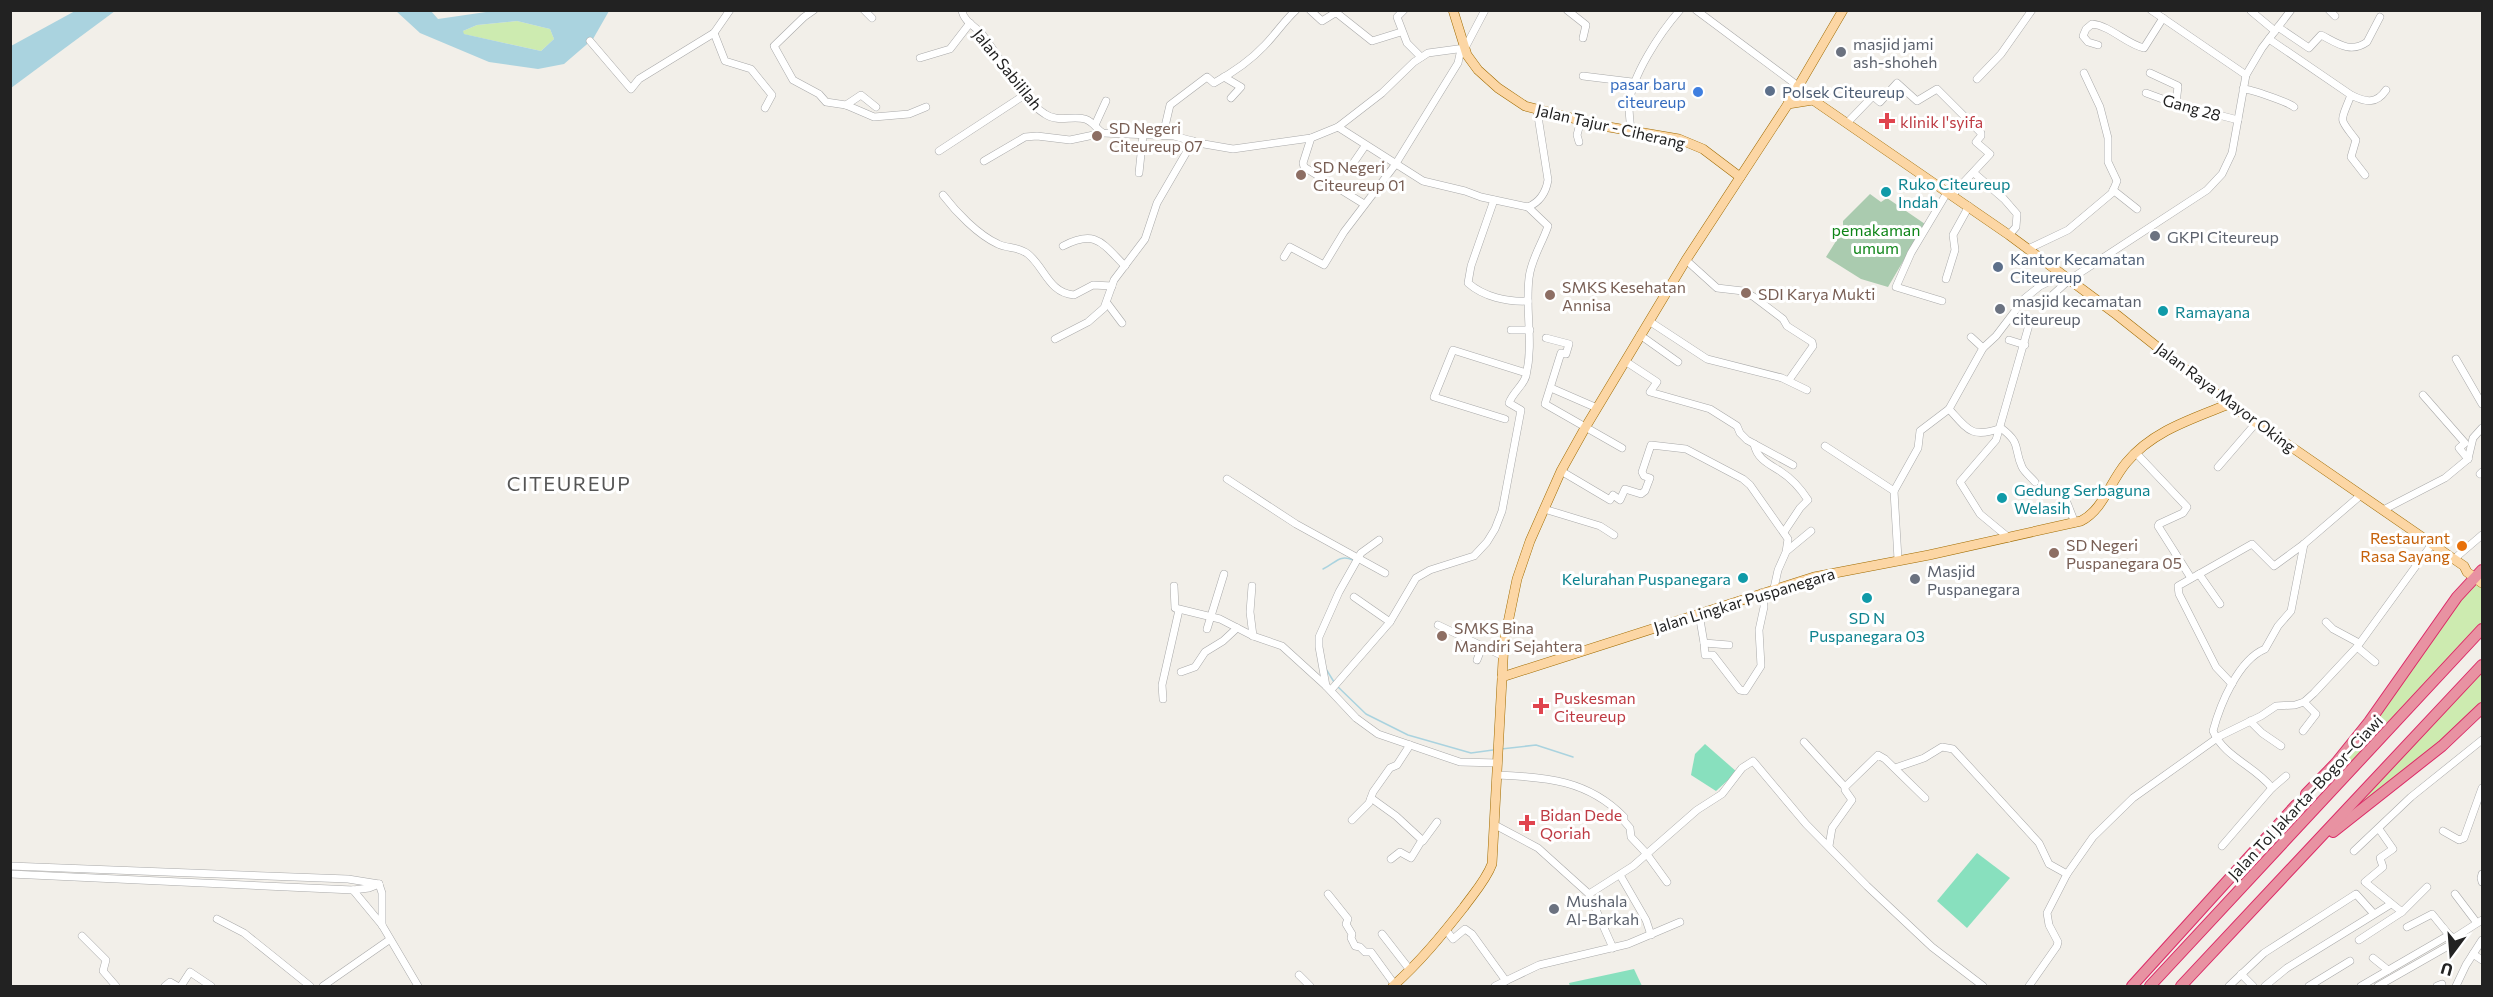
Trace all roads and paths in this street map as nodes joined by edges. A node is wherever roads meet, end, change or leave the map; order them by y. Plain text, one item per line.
1 (730, 10) edge
2 (814, 10) edge
3 (864, 10) edge
4 (962, 10) edge
5 (1296, 10) edge
6 (1310, 10) edge
7 (1404, 10) edge
8 (1453, 10) edge
9 (1485, 10) edge
10 (1567, 10) edge
11 (1678, 10) edge
12 (1696, 10) edge
13 (2032, 10) edge
14 (2151, 10) edge
15 (2291, 10) edge
16 (2250, 11) edge
17 (1838, 12) edge
18 (2380, 17) dead end
19 (872, 18) dead end
20 (2163, 18) junction
21 (970, 22) junction
22 (2276, 29) junction
23 (1401, 32) junction
24 (714, 33) junction
25 (1582, 38) dead end
26 (2269, 39) junction
27 (591, 40) dead end
28 (2098, 45) dead end
29 (1463, 48) junction
30 (1421, 57) junction
31 (920, 58) dead end
32 (2084, 73) dead end
33 (2150, 73) dead end
34 (2246, 75) junction
35 (1583, 76) dead end
36 (1224, 77) junction
37 (1977, 79) dead end
38 (1632, 82) junction
39 (1798, 86) junction
40 (2243, 89) junction
41 (2386, 90) dead end
42 (2146, 93) dead end
43 (1026, 94) junction
44 (2351, 95) junction
45 (1231, 98) dead end
46 (1813, 100) junction
47 (1106, 101) dead end
48 (1788, 104) junction
49 (2176, 104) junction
50 (846, 105) junction
51 (876, 107) dead end
52 (926, 107) dead end
53 (2294, 107) dead end
54 (765, 108) dead end
55 (1537, 110) junction
56 (1581, 120) junction
57 (2238, 120) junction
58 (1847, 123) junction
59 (1095, 125) junction
60 (1338, 127) junction
61 (1630, 130) junction
62 (1103, 133) junction
63 (1143, 135) junction
64 (1163, 135) junction
65 (1311, 138) junction
66 (1193, 141) junction
67 (1579, 142) dead end
68 (1365, 146) junction
69 (939, 151) dead end
70 (984, 161) dead end
71 (1353, 165) dead end
72 (1395, 165) junction
73 (1138, 172) dead end
74 (1974, 173) junction
75 (2365, 175) dead end
76 (1740, 177) junction
77 (2113, 190) junction
78 (1950, 193) junction
79 (943, 195) dead end
80 (1494, 200) junction
81 (1365, 204) junction
82 (1969, 206) junction
83 (1528, 207) junction
84 (2137, 209) dead end
85 (2009, 234) junction
86 (1063, 246) dead end
87 (2028, 249) junction
88 (1284, 257) dead end
89 (1686, 260) junction
90 (1125, 266) junction
91 (2066, 277) junction
92 (1946, 279) dead end
93 (1112, 286) junction
94 (2047, 300) dead end
95 (1528, 301) junction
96 (1942, 301) dead end
97 (1107, 303) junction
98 (2031, 318) dead end
99 (1649, 321) junction
100 (1122, 323) dead end
101 (1511, 330) dead end
102 (1530, 330) junction
103 (1640, 335) junction
104 (1971, 337) dead end
105 (1546, 338) dead end
106 (1055, 339) dead end
107 (2009, 340) dead end
108 (2025, 345) junction
109 (1983, 348) junction
110 (2456, 359) dead end
111 (1625, 361) junction
112 (1678, 362) dead end
113 (1526, 373) junction
114 (1789, 380) junction
115 (1551, 388) junction
116 (1807, 390) dead end
117 (2423, 395) dead end
118 (2229, 404) junction
119 (2482, 404) edge
120 (1597, 408) junction
121 (1949, 409) junction
122 (1505, 420) dead end
123 (2256, 423) junction
124 (1585, 428) junction
125 (2001, 428) junction
126 (2482, 428) edge
127 (1754, 444) junction
128 (1825, 446) dead end
129 (1622, 448) dead end
130 (2136, 453) junction
131 (2468, 459) junction
132 (1793, 465) dead end
133 (2218, 467) dead end
134 (1561, 471) junction
135 (1227, 479) dead end
136 (2036, 482) dead end
137 (1894, 491) junction
138 (2064, 495) dead end
139 (2361, 495) junction
140 (1544, 509) junction
141 (2383, 510) junction
142 (2075, 523) junction
143 (1811, 531) dead end
144 (1784, 532) junction
145 (1614, 535) dead end
146 (2482, 535) edge
147 (2009, 538) junction
148 (1380, 540) dead end
149 (2304, 544) junction
150 (2432, 544) junction
151 (1786, 552) junction
152 (2454, 559) junction
153 (1358, 560) junction
154 (1898, 560) junction
155 (2477, 572) edge
156 (1385, 573) dead end
157 (1224, 574) dead end
158 (2199, 574) junction
159 (2191, 578) junction
160 (1174, 586) dead end
161 (1252, 586) dead end
162 (1774, 588) junction
163 (1763, 592) junction
164 (1354, 597) dead end
165 (2220, 604) dead end
166 (1179, 610) junction
167 (1699, 614) junction
168 (1211, 616) junction
169 (1390, 622) junction
170 (2326, 622) dead end
171 (1438, 625) dead end
172 (1237, 628) junction
173 (1206, 629) dead end
174 (2482, 629) edge
175 (1253, 636) junction
176 (1704, 643) junction
177 (1729, 645) dead end
178 (2358, 645) junction
179 (1482, 647) junction
180 (1503, 656) junction
181 (1477, 660) dead end
182 (2375, 662) dead end
183 (2482, 665) edge
184 (1181, 672) dead end
185 (1502, 677) junction
186 (2232, 684) junction
187 (1332, 686) junction
188 (1163, 699) dead end
189 (2304, 702) junction
190 (2482, 708) edge
191 (2250, 721) junction
192 (2303, 731) dead end
193 (2218, 739) junction
194 (1804, 742) dead end
195 (2481, 745) edge
196 (1410, 746) junction
197 (2281, 746) dead end
198 (1498, 761) junction
199 (1895, 768) junction
200 (1497, 775) junction
201 (2286, 776) dead end
202 (1845, 787) junction
203 (2272, 788) junction
204 (2482, 788) edge
205 (2306, 794) dead end
206 (1371, 798) junction
207 (1925, 798) dead end
208 (2296, 805) dead end
209 (1352, 820) dead end
210 (1437, 822) dead end
211 (1495, 825) junction
212 (2379, 830) junction
213 (2443, 831) dead end
214 (1423, 841) junction
215 (1828, 846) junction
216 (2222, 846) dead end
217 (2308, 851) junction
218 (2354, 851) dead end
219 (1646, 853) junction
220 (1391, 859) dead end
221 (10, 866) edge
222 (10, 874) edge
223 (2067, 874) junction
224 (2482, 874) edge
225 (1620, 876) junction
226 (1667, 882) dead end
227 (2482, 882) edge
228 (380, 884) junction
229 (2427, 887) dead end
230 (352, 890) junction
231 (1328, 894) dead end
232 (1589, 894) junction
233 (2455, 894) dead end
234 (2391, 904) dead end
235 (2402, 912) junction
236 (2374, 915) junction
237 (217, 919) dead end
238 (2480, 921) edge
239 (1680, 922) dead end
240 (382, 925) junction
241 (2407, 927) dead end
242 (1446, 930) junction
243 (1382, 934) dead end
244 (1651, 935) junction
245 (82, 936) dead end
246 (2451, 936) junction
247 (389, 940) junction
248 (2359, 940) dead end
249 (2482, 940) edge
250 (1613, 948) junction
251 (2473, 954) junction
252 (2373, 958) dead end
253 (2482, 960) edge
254 (2350, 961) dead end
255 (1410, 970) junction
256 (2388, 970) junction
257 (2241, 974) junction
258 (1299, 975) dead end
259 (2273, 979) junction
260 (1506, 981) junction
261 (1394, 986) edge
262 (116, 987) edge
263 (165, 987) edge
264 (179, 987) edge
265 (211, 987) edge
266 (310, 987) edge
267 (323, 987) edge
268 (418, 987) edge
269 (1310, 987) edge
270 (1496, 987) edge
271 (1983, 987) edge
272 (2029, 987) edge
273 (2132, 987) edge
274 (2150, 987) edge
275 (2181, 987) edge
276 (2229, 987) edge
277 (2253, 987) edge
278 (2265, 987) edge
279 (2281, 987) edge
280 (2309, 987) edge
281 (2361, 987) edge
282 (2378, 987) edge
283 (2456, 987) edge

1 - 24 street
2 - 50 street
3 - 19 street
4 - 21 street, Jalan Sabililah
5 - 36 street
6 - 23 street
7 - 23 street
8 - 29 main road, Jalan Tajur - Ciherang
9 - 29 street
10 - 25 street
11 - 38 street
11 - 61 street
12 - 39 street
13 - 37 street
14 - 20 street
15 - 22 street
16 - 22 street
17 - 39 main road
18 - 22 street
20 - 28 street
20 - 34 street
21 - 31 street
21 - 43 street, Jalan Sabililah
22 - 26 street
23 - 30 street
24 - 27 street
24 - 54 street
26 - 34 street
26 - 44 street
29 - 30 street
29 - 55 main road, Jalan Tajur - Ciherang
29 - 72 street
30 - 60 street
32 - 77 street
33 - 49 street
34 - 40 street
35 - 38 street
36 - 45 street
36 - 64 street
38 - 61 street
39 - 46 main road, Jalan Raya Mayor Oking
39 - 48 main road
40 - 53 street
40 - 57 street
41 - 44 street
42 - 49 street, Gang 28
43 - 59 street, Jalan Sabililah
43 - 69 street
44 - 75 street
46 - 48 main road
46 - 58 main road, Jalan Raya Mayor Oking
47 - 59 street
48 - 76 main road
49 - 57 street, Gang 28
50 - 51 street
50 - 52 street
55 - 56 main road, Jalan Tajur - Ciherang
55 - 83 street
56 - 61 main road, Jalan Tajur - Ciherang
56 - 67 street
57 - 91 street
58 - 74 street
58 - 78 main road, Jalan Raya Mayor Oking
59 - 62 street
60 - 65 street
60 - 68 street
61 - 76 main road, Jalan Tajur - Ciherang
62 - 63 street
62 - 70 street
63 - 64 street
63 - 73 street
64 - 66 street
65 - 66 street
65 - 81 street
66 - 90 street
68 - 71 street
68 - 72 street
72 - 80 street
72 - 81 street
74 - 78 street
74 - 85 street
76 - 89 main road
77 - 84 street
77 - 87 street
78 - 82 main road, Jalan Raya Mayor Oking
78 - 96 street
79 - 93 street
80 - 83 street
80 - 95 street
81 - 88 street
82 - 85 main road, Jalan Raya Mayor Oking
82 - 92 street
83 - 95 street
85 - 87 main road, Jalan Raya Mayor Oking
86 - 90 street
87 - 91 main road, Jalan Raya Mayor Oking
89 - 99 main road
89 - 114 street
90 - 93 street
91 - 94 street
91 - 109 street
91 - 118 main road, Jalan Raya Mayor Oking
93 - 97 street
95 - 102 street
97 - 100 street
97 - 106 street
98 - 108 street
99 - 103 main road
99 - 114 street
101 - 102 street
102 - 113 street
103 - 111 main road
103 - 112 street
104 - 109 street
105 - 115 street
107 - 108 street
108 - 125 street
109 - 121 street
110 - 119 street
111 - 120 main road
111 - 127 street
113 - 122 street
113 - 169 street
114 - 116 street
115 - 120 street
115 - 124 street
117 - 131 street
118 - 123 main road, Jalan Raya Mayor Oking
118 - 130 main road, Jalan Lingkar Puspanegara
120 - 124 main road
121 - 125 street
121 - 137 street
123 - 133 street
123 - 139 main road, Jalan Raya Mayor Oking
124 - 129 street
124 - 134 main road
125 - 136 street
125 - 147 street
126 - 131 street
127 - 132 street
127 - 144 street
128 - 137 street
130 - 142 main road, Jalan Lingkar Puspanegara
130 - 159 street
131 - 141 street
134 - 140 main road
134 - 144 street
135 - 153 street
137 - 154 street
138 - 142 street
139 - 141 main road, Jalan Raya Mayor Oking
139 - 149 street
140 - 145 street
140 - 180 main road
141 - 150 main road, Jalan Raya Mayor Oking
142 - 147 main road, Jalan Lingkar Puspanegara
143 - 151 street
144 - 151 street
146 - 152 street
147 - 154 main road, Jalan Lingkar Puspanegara
148 - 153 street
149 - 158 street
149 - 186 street
150 - 152 main road, Jalan Raya Mayor Oking
150 - 178 street
151 - 162 street
152 - 155 main road, Jalan Raya Mayor Oking
153 - 156 street
153 - 187 street
154 - 162 main road, Jalan Lingkar Puspanegara
155 - 205 highway
157 - 168 street
158 - 159 street
158 - 165 street
159 - 186 street
160 - 166 street
161 - 175 street
162 - 163 main road, Jalan Lingkar Puspanegara
163 - 167 main road, Jalan Lingkar Puspanegara
163 - 176 street
164 - 169 street
166 - 168 street
166 - 188 street
167 - 176 street
167 - 185 main road, Jalan Lingkar Puspanegara
168 - 172 street
168 - 173 street
169 - 187 street
170 - 178 street
171 - 179 street
172 - 175 street
172 - 184 street
174 - 274 highway, Jalan Tol Jakarta–Bogor–Ciawi
175 - 187 street
176 - 177 street
178 - 182 street
178 - 189 street
179 - 180 street
179 - 181 street
180 - 185 main road
183 - 217 highway
185 - 198 main road
186 - 193 street
187 - 196 street
189 - 191 street
189 - 192 street
190 - 217 highway
191 - 193 street
191 - 197 street
193 - 203 street
193 - 223 street
194 - 202 street
195 - 212 street
196 - 198 street
196 - 206 street
198 - 200 main road
199 - 202 street
199 - 207 street
199 - 223 street
200 - 211 main road
200 - 219 street
201 - 203 street
202 - 215 street
203 - 216 street
204 - 213 street
206 - 209 street
206 - 214 street
208 - 273 highway
210 - 214 street
211 - 232 street
211 - 242 main road
212 - 218 street
212 - 235 street
214 - 220 street
215 - 219 street
215 - 271 street
217 - 275 highway
219 - 225 street
219 - 226 street
221 - 228 street
222 - 230 street
223 - 272 street
224 - 227 street
225 - 232 street
225 - 244 street
228 - 230 street
228 - 240 street
229 - 235 street
230 - 240 street
231 - 261 street
232 - 250 street
233 - 238 street
234 - 236 street
235 - 248 street
236 - 257 street
236 - 259 street
237 - 266 street
238 - 246 street
239 - 244 street
240 - 247 street
241 - 246 street
242 - 255 main road
242 - 260 street
243 - 255 street
244 - 250 street
245 - 262 street
246 - 256 street
246 - 282 street
247 - 267 street
247 - 268 street
249 - 251 street
250 - 260 street
251 - 253 street
251 - 283 street
252 - 256 street
254 - 280 street
255 - 261 main road
256 - 281 street
257 - 276 street
257 - 277 street
258 - 269 street
259 - 278 street
259 - 279 street
260 - 270 street
263 - 264 street
264 - 265 street

